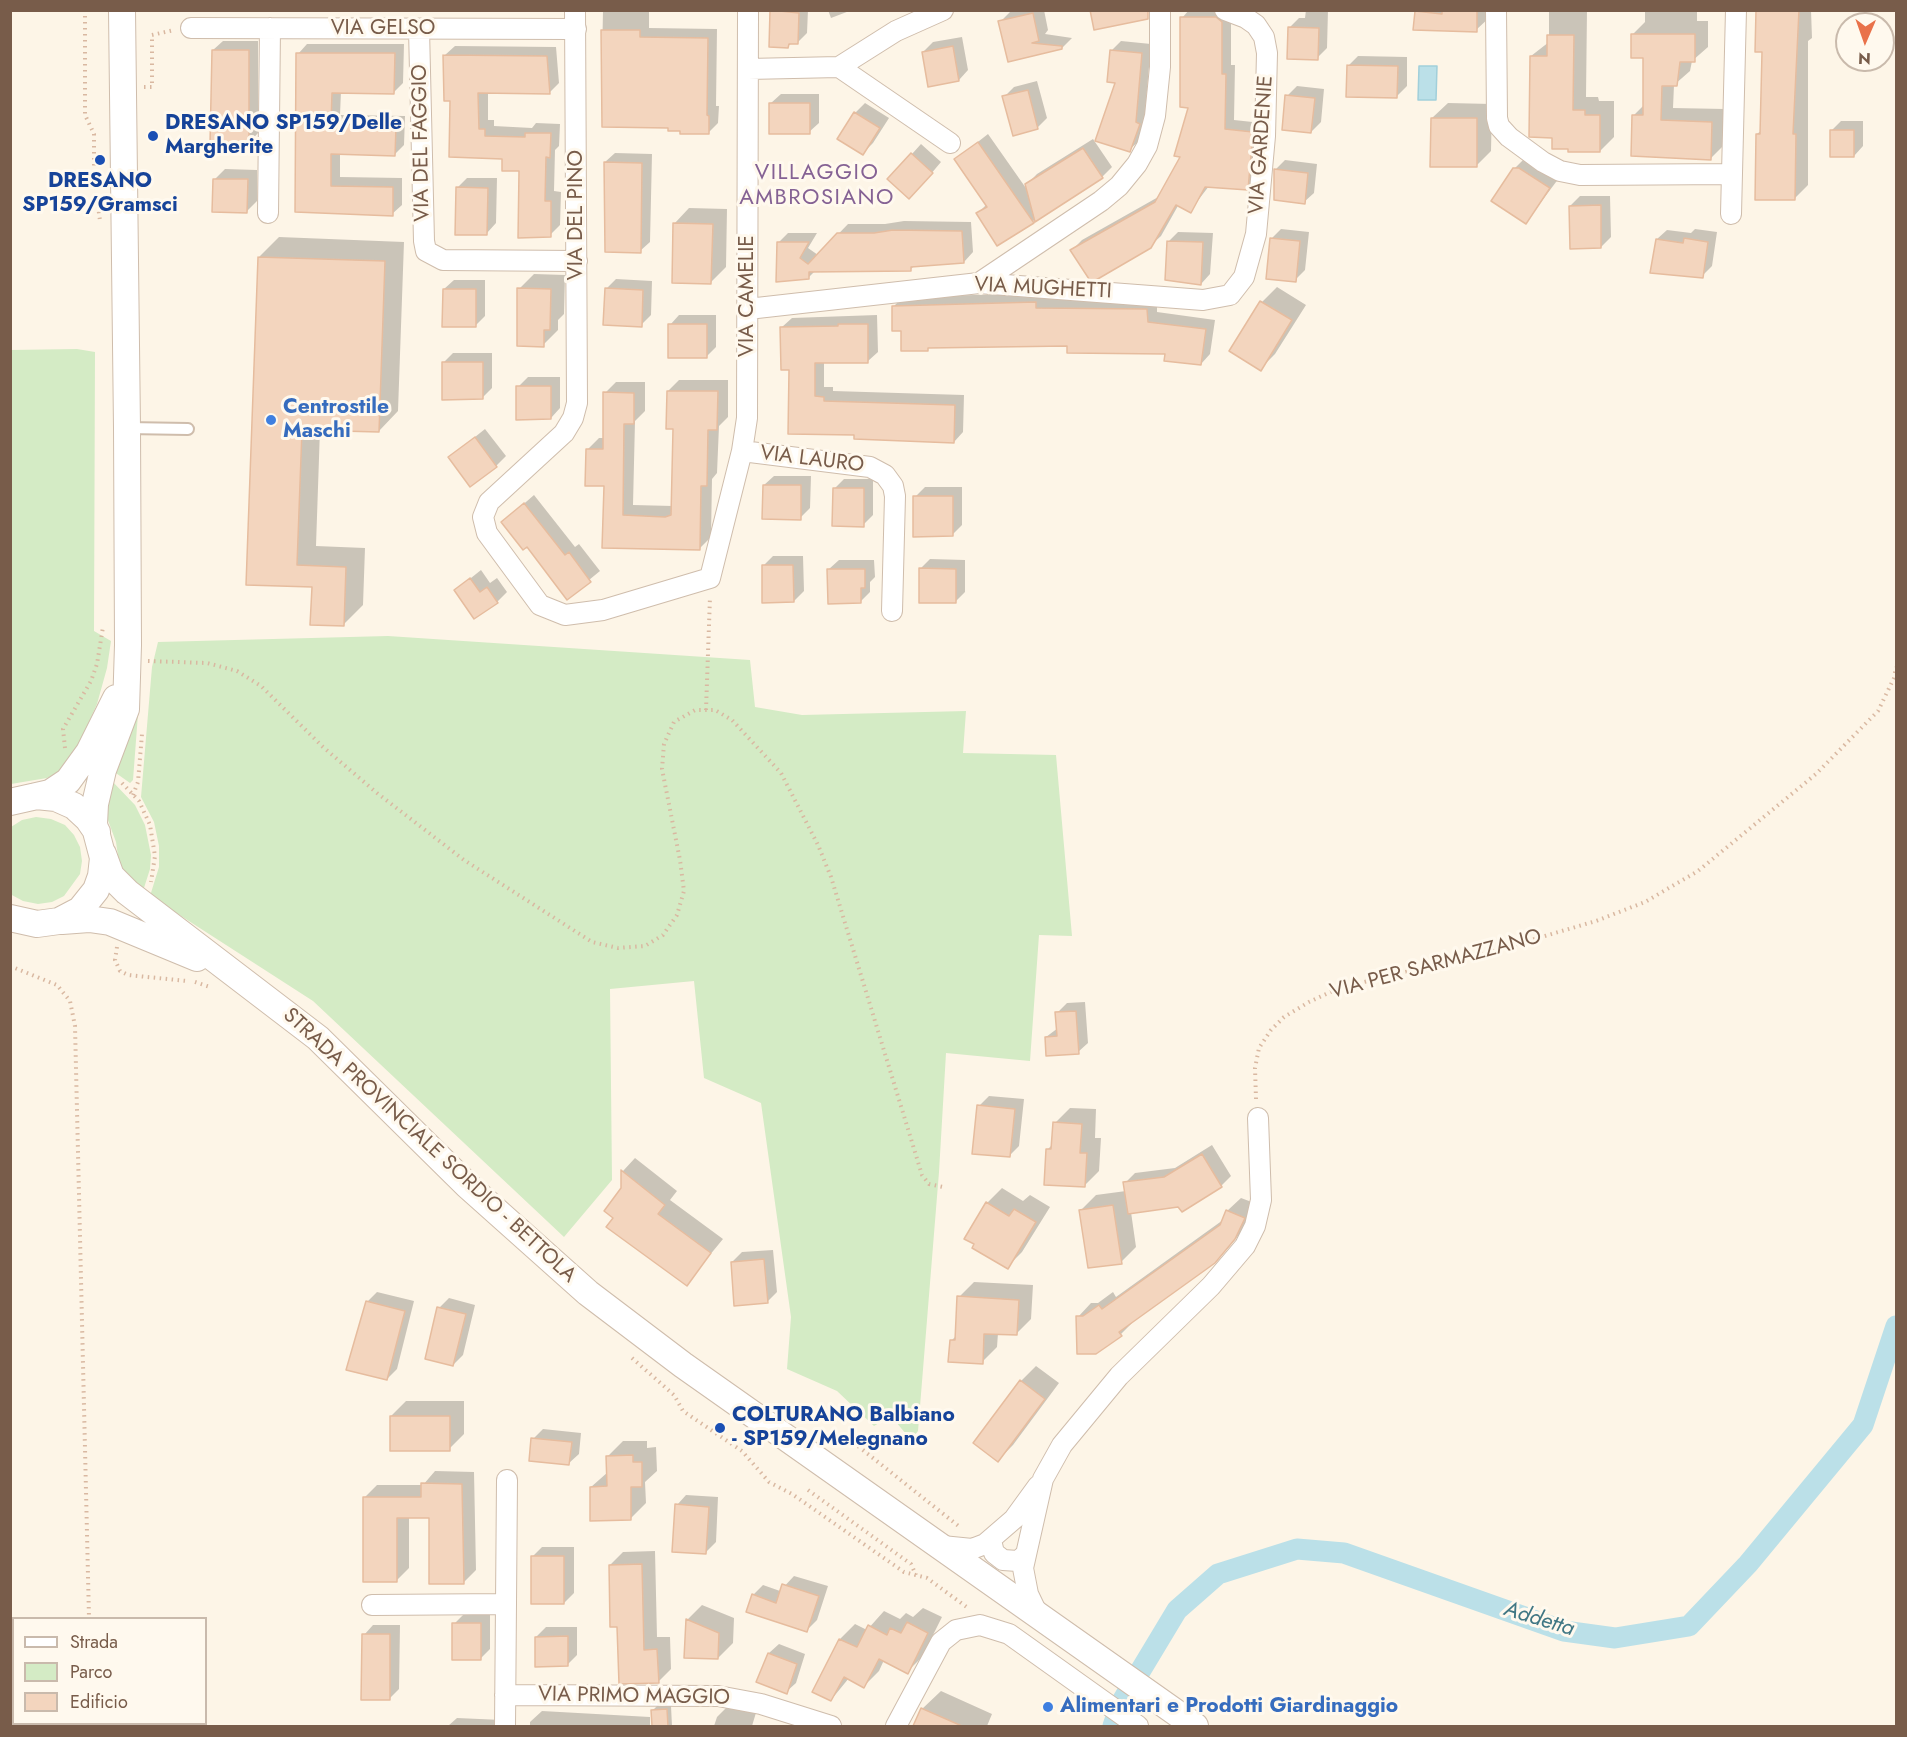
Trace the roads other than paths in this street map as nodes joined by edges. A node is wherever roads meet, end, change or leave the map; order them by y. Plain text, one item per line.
1 (122, 10) edge
2 (748, 10) edge
3 (943, 10) edge
4 (1160, 10) edge
5 (1226, 10) edge
6 (1496, 10) edge
7 (1736, 10) edge
8 (576, 20) edge
9 (191, 28) road end
10 (270, 28) junction
11 (419, 29) junction
12 (839, 67) junction
13 (748, 69) junction
14 (950, 143) dead end
15 (1732, 174) junction
16 (268, 213) dead end
17 (1731, 214) dead end
18 (577, 261) junction
19 (979, 283) junction
20 (1230, 295) joint
21 (748, 309) junction
22 (128, 428) junction
23 (188, 429) dead end
24 (742, 451) junction
25 (710, 578) joint
26 (892, 611) dead end
27 (137, 668) junction
28 (18, 800) edge
29 (100, 843) junction
30 (10, 918) edge
31 (50, 923) junction
32 (231, 972) junction
33 (1258, 1118) road end
34 (1043, 1479) junction
35 (507, 1480) dead end
36 (998, 1534) junction
37 (939, 1545) junction
38 (1027, 1547) junction
39 (506, 1604) junction
40 (372, 1605) dead end
41 (1040, 1617) junction
42 (505, 1695) junction
43 (1189, 1722) edge
44 (505, 1726) edge
45 (831, 1726) edge
46 (896, 1726) edge
47 (1138, 1726) edge

1 - 22 street
2 - 13 street, VIA CAMELIE
3 - 12 street
4 - 19 street
5 - 20 street, VIA GARDENIE
6 - 15 street
7 - 15 street
8 - 11 street, VIA GELSO
8 - 18 street, VIA DEL PINO
9 - 10 street, VIA GELSO
10 - 11 street, VIA GELSO
10 - 16 street
11 - 18 street, VIA DEL FAGGIO
12 - 13 street
12 - 14 street
13 - 21 street, VIA CAMELIE
15 - 17 street
18 - 25 street, VIA DEL PINO
19 - 20 street, VIA MUGHETTI
19 - 21 street, VIA MUGHETTI
21 - 24 street, VIA CAMELIE
22 - 23 lane
22 - 27 street
24 - 25 street, VIA CAMELIE
24 - 26 street, VIA LAURO
27 - 28 street
27 - 29 street
28 - 29 street
29 - 31 street
29 - 32 street, STRADA PROVINCIALE SORDIO - BETTOLA
30 - 31 street, STRADA PROVINCIALE SORDIO - BETTOLA
31 - 32 street, STRADA PROVINCIALE SORDIO - BETTOLA
32 - 37 street, STRADA PROVINCIALE SORDIO - BETTOLA
33 - 34 street
34 - 36 street
34 - 38 street
35 - 39 street
36 - 37 street
36 - 38 street
36 - 38 street
37 - 41 street, STRADA PROVINCIALE SORDIO - BETTOLA
38 - 41 street
39 - 40 street
39 - 42 street
41 - 43 street, STRADA PROVINCIALE SORDIO - BETTOLA
42 - 44 street
42 - 45 street, VIA PRIMO MAGGIO
46 - 47 street

